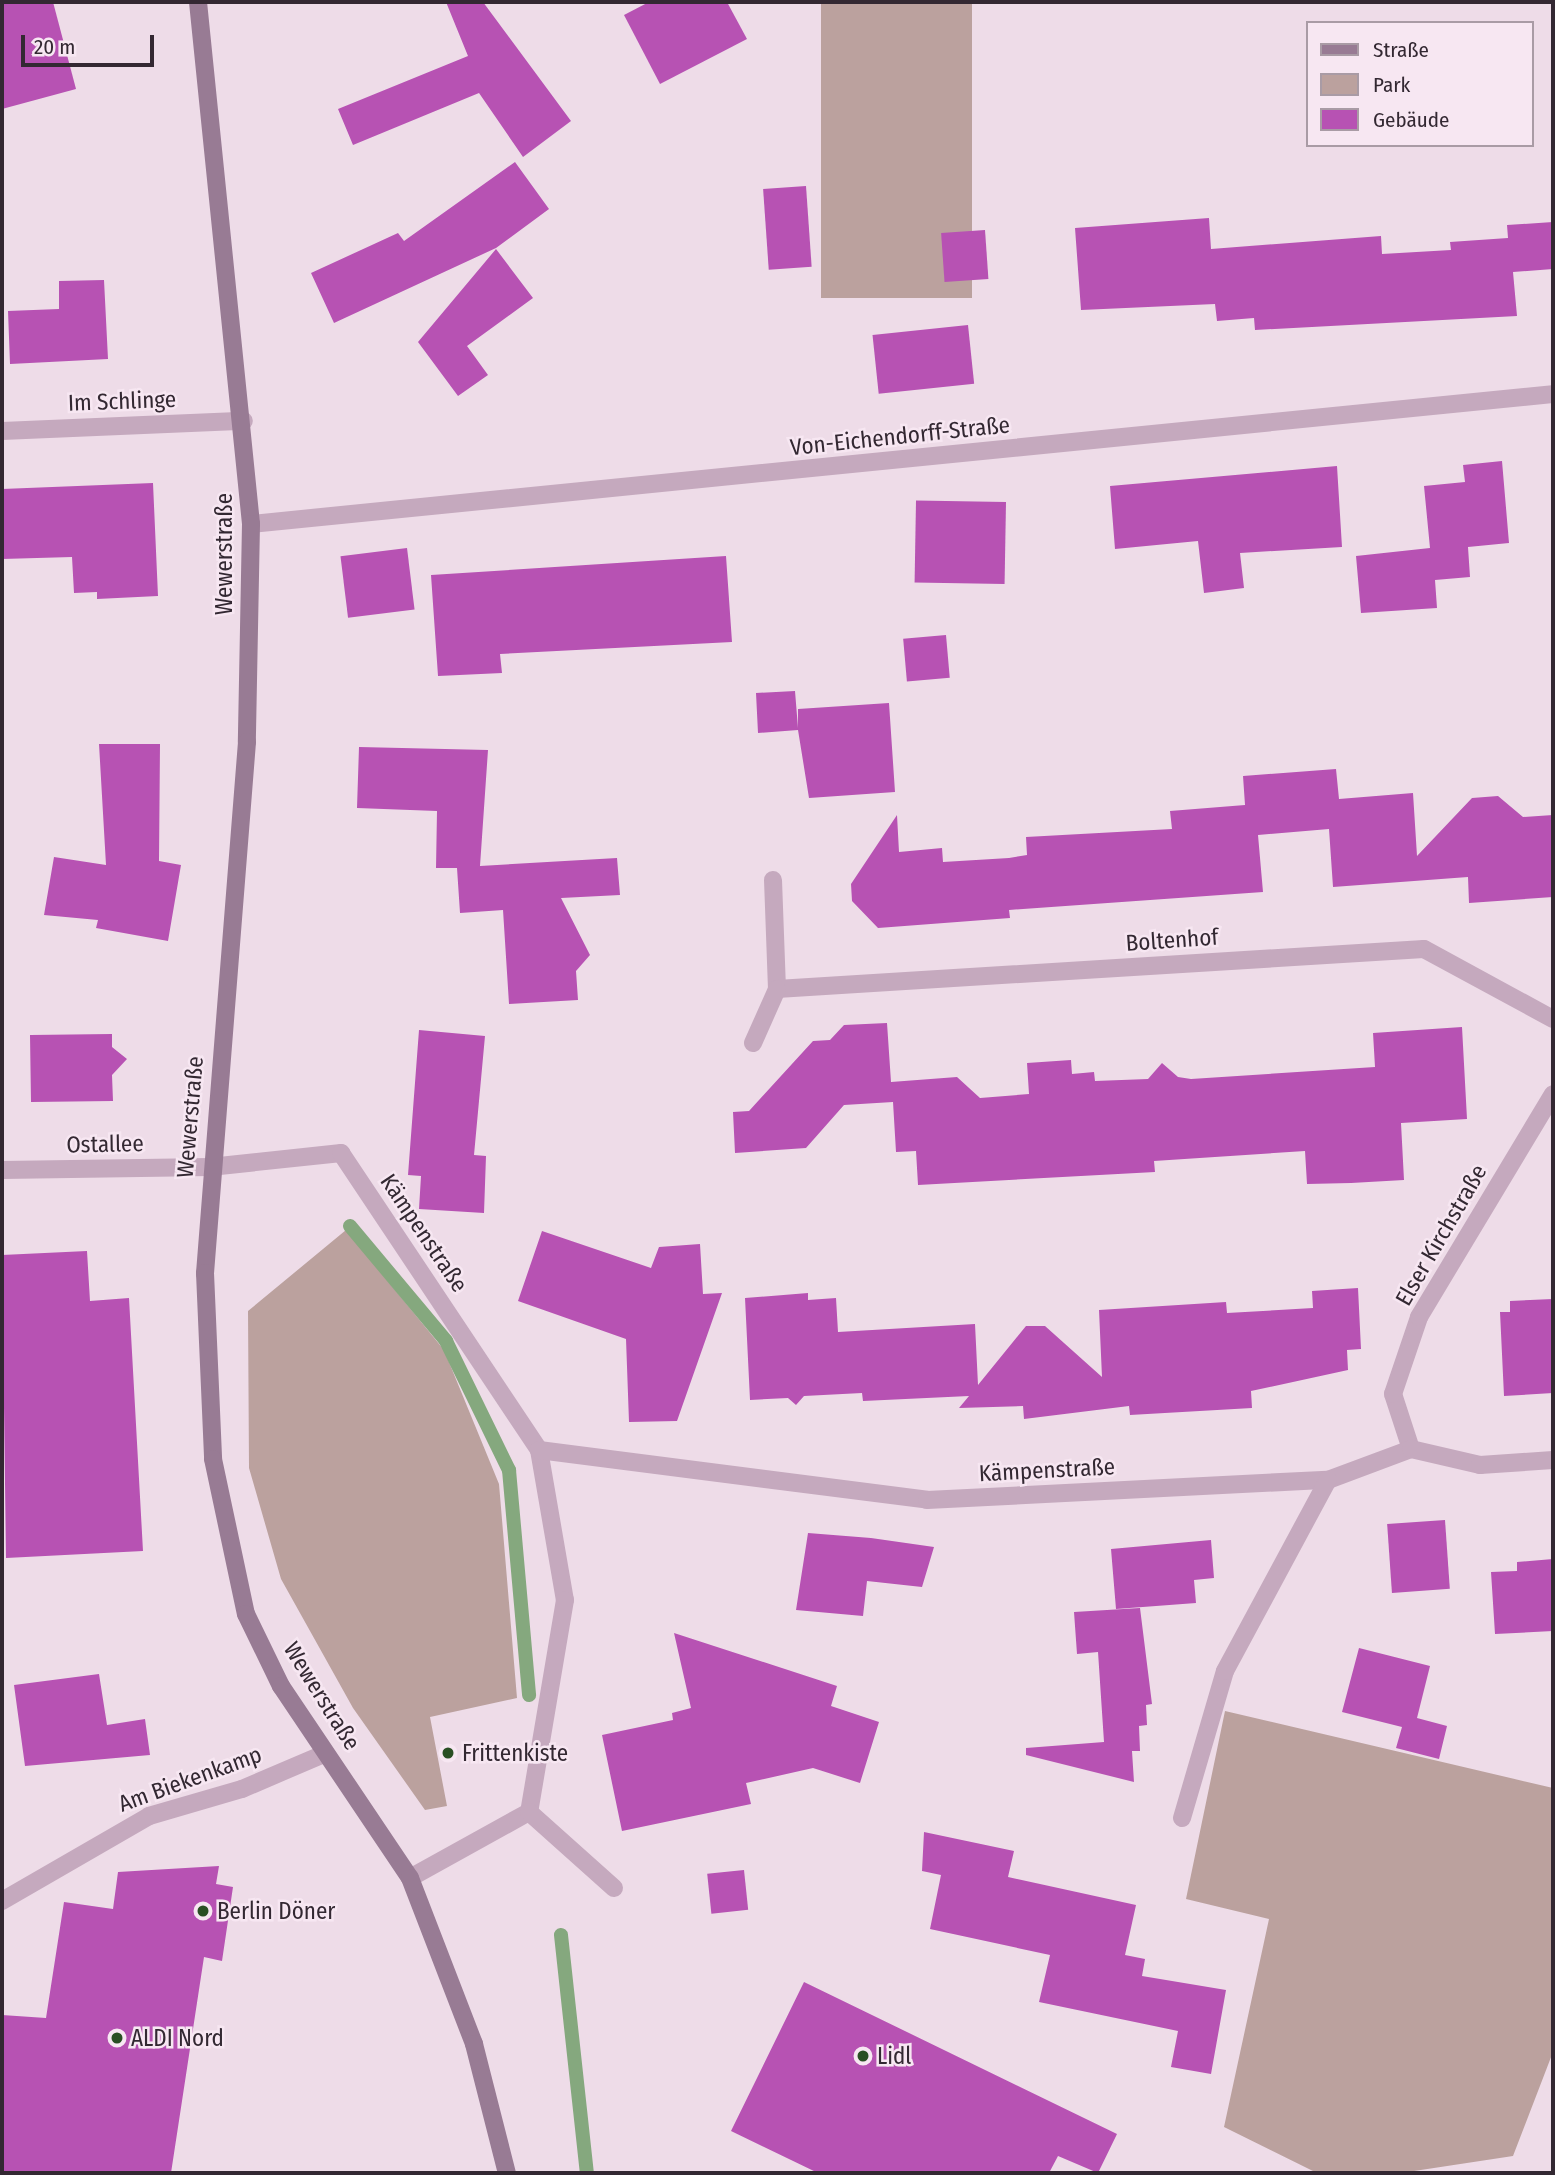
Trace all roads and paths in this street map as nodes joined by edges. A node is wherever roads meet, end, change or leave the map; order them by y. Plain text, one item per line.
1 (198, 2) edge
2 (1553, 394) edge
3 (244, 421) junction
4 (2, 431) edge
5 (251, 524) junction
6 (773, 880) dead end
7 (777, 989) junction
8 (1553, 1019) edge
9 (753, 1042) dead end
10 (1553, 1094) edge
11 (209, 1167) junction
12 (2, 1170) edge
13 (1410, 1449) junction
14 (539, 1450) junction
15 (1553, 1460) edge
16 (1328, 1480) junction
17 (326, 1753) junction
18 (529, 1812) junction
19 (1182, 1818) dead end
20 (410, 1878) junction
21 (614, 1888) dead end
22 (2, 1901) edge
23 (507, 2173) edge

1 - 3 main road, Wewerstraße
2 - 5 street, Von-Eichendorff-Straße
3 - 4 street, Im Schlinge
3 - 5 main road, Wewerstraße
5 - 11 main road, Wewerstraße
6 - 7 street
7 - 8 street, Boltenhof
7 - 9 street
10 - 13 street, Elser Kirchstraße
11 - 12 street, Ostallee
11 - 14 street, Kämpenstraße
11 - 17 main road, Wewerstraße
13 - 15 street
13 - 16 street, Kämpenstraße
14 - 16 street, Kämpenstraße
14 - 18 street, Kämpenstraße
16 - 19 street
17 - 20 main road, Wewerstraße
17 - 22 street, Am Biekenkamp
18 - 20 street
18 - 21 street
20 - 23 main road, Wewerstraße

